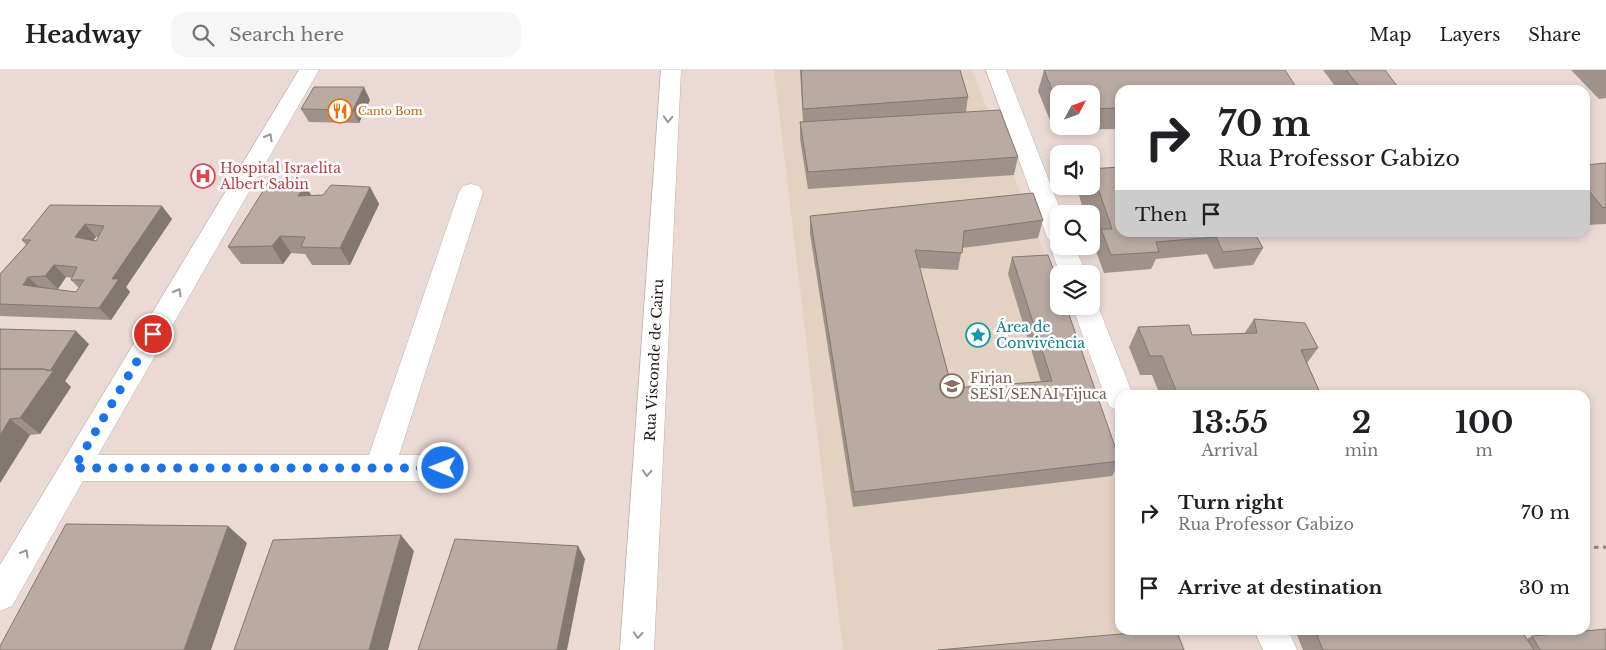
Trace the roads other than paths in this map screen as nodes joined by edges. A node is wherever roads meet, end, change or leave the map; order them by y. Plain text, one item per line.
1 (309, 70) edge
2 (671, 70) edge
3 (996, 70) edge
4 (471, 192) dead end
5 (1050, 213) edge
6 (1088, 315) edge
7 (1117, 390) edge
8 (380, 467) junction
9 (74, 468) junction
10 (443, 468) dead end
11 (0, 595) edge
12 (1273, 635) edge
13 (637, 650) edge
14 (1280, 650) edge

9 -> 1 street
2 -> 13 street, Rua Visconde de Cairu
3 - 5 street
4 - 8 street
6 - 7 street
8 - 9 street
8 - 10 street
11 -> 9 street
12 - 14 street

